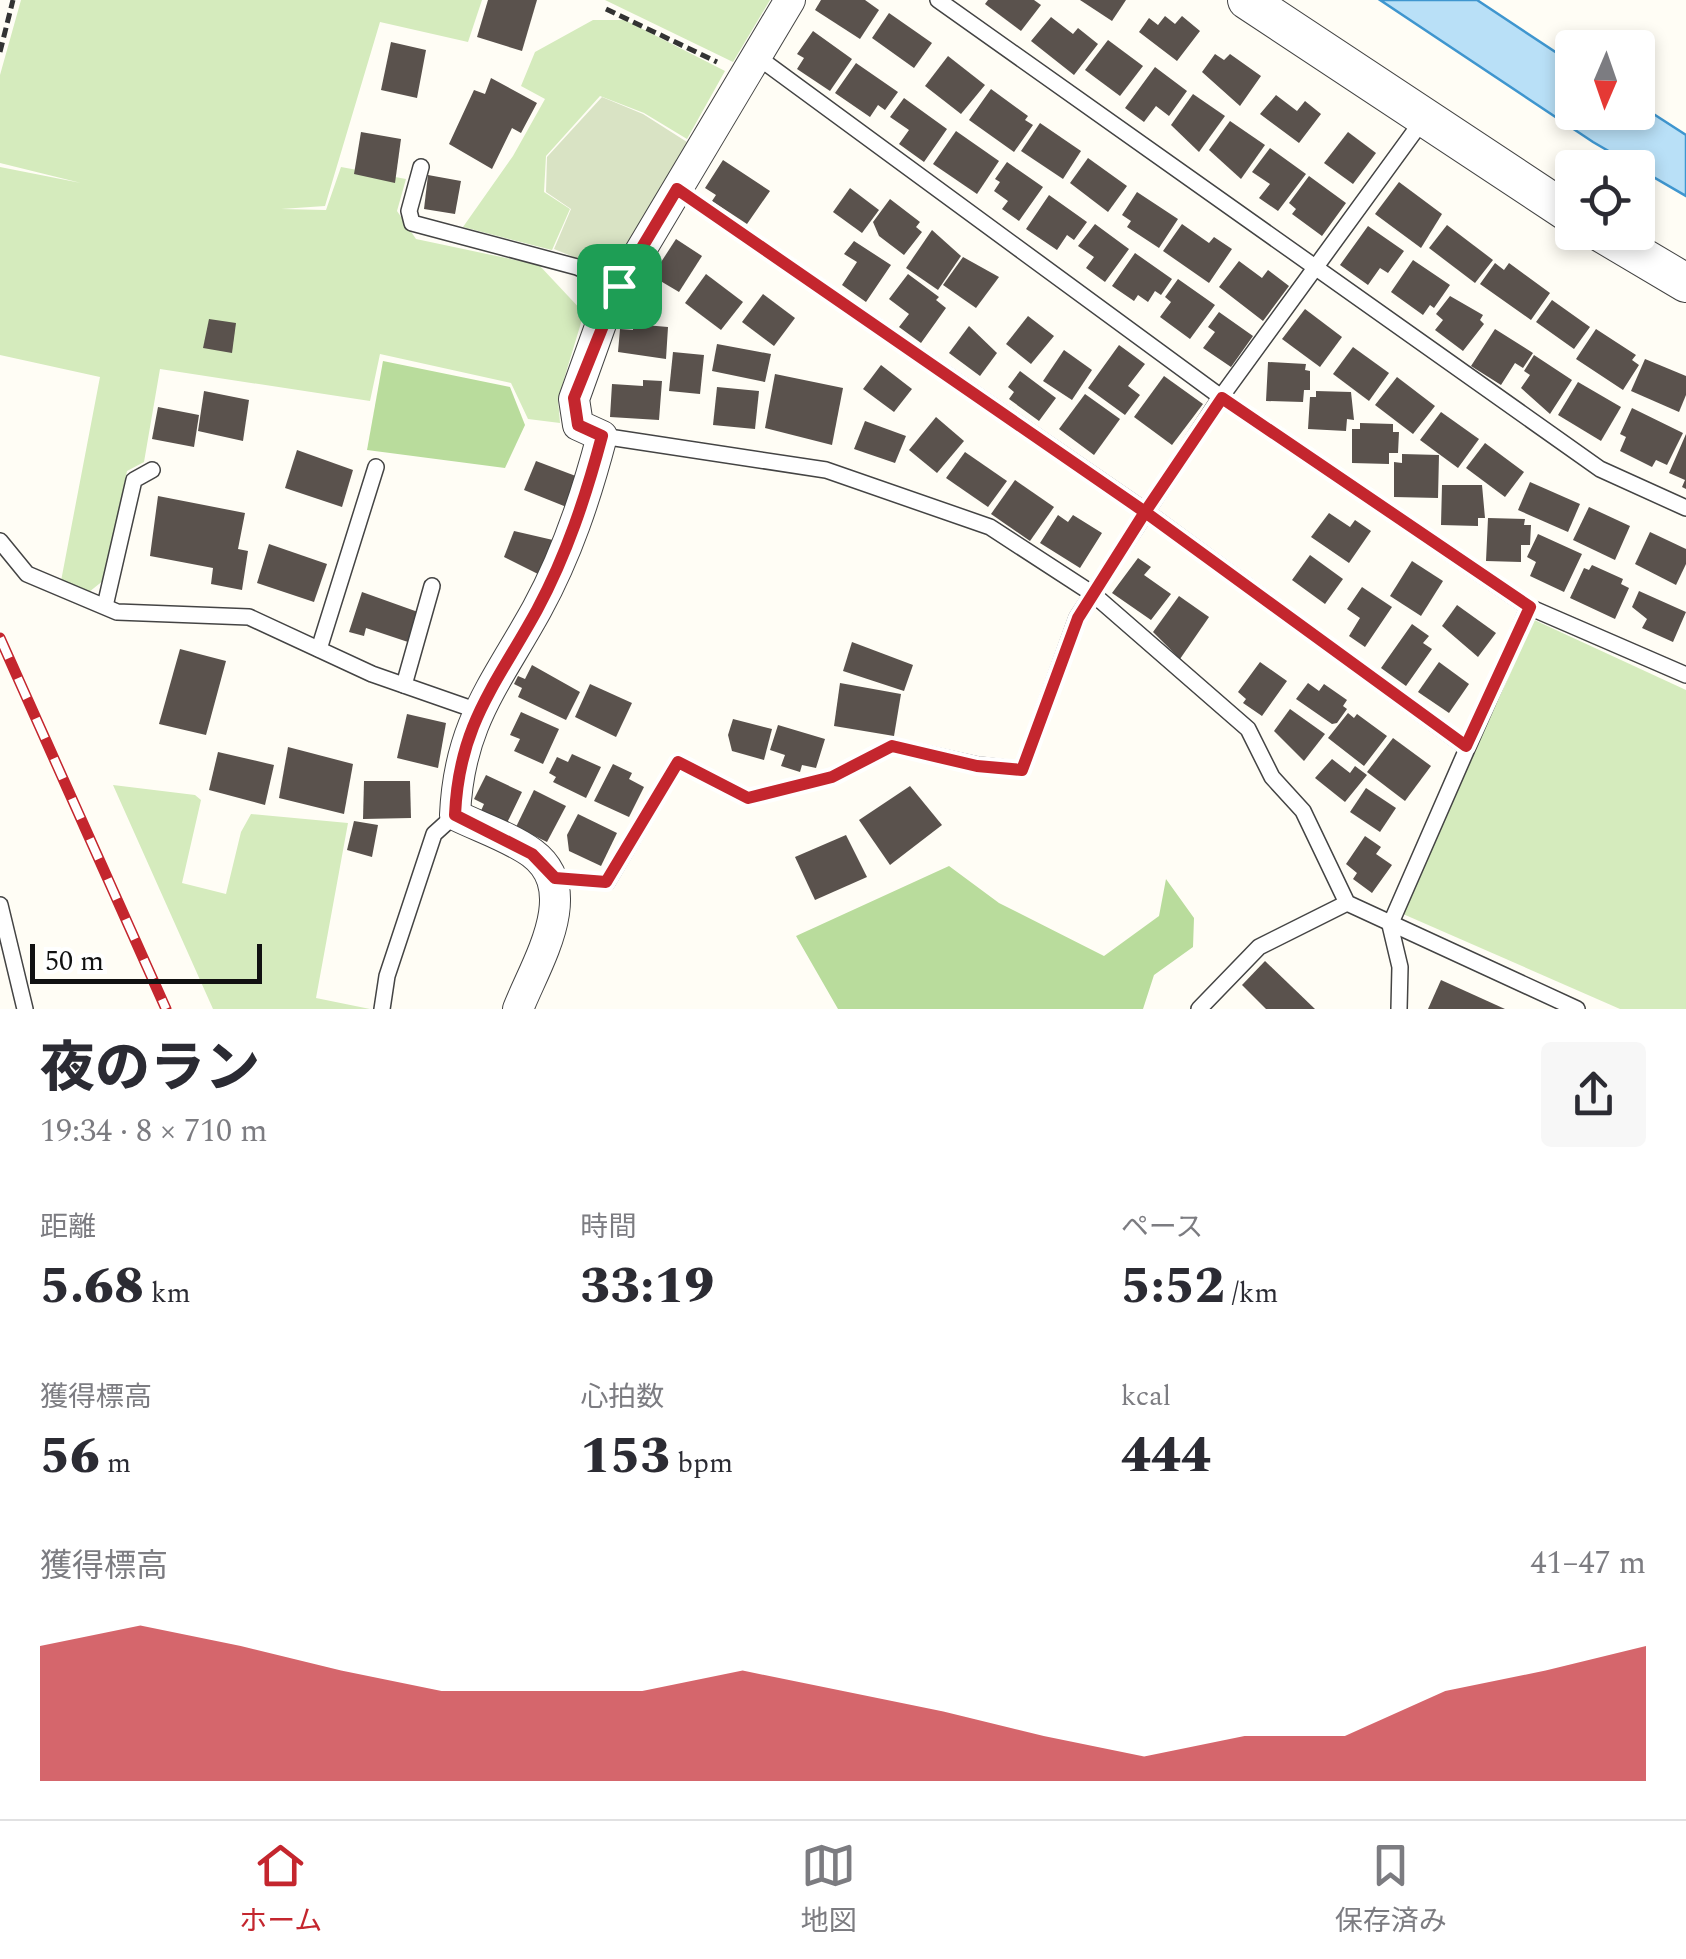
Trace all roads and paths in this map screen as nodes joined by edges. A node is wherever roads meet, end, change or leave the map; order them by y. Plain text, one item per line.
1 (13, 0) edge
2 (790, 0) edge
3 (938, 0) edge
4 (1248, 0) edge
5 (606, 9) dead end
6 (0, 52) edge
7 (752, 68) junction
8 (1424, 117) junction
9 (421, 167) dead end
10 (677, 189) junction
11 (1555, 203) edge
12 (1630, 250) edge
13 (1315, 268) junction
14 (1686, 283) edge
15 (619, 286) junction
16 (1222, 398) junction
17 (602, 436) junction
18 (376, 467) dead end
19 (152, 470) dead end
20 (1686, 508) edge
21 (1145, 512) junction
22 (0, 541) edge
23 (432, 586) dead end
24 (1093, 594) junction
25 (105, 606) junction
26 (1530, 607) junction
27 (319, 649) junction
28 (1686, 675) edge
29 (404, 685) junction
30 (478, 711) junction
31 (1466, 746) junction
32 (455, 815) junction
33 (555, 878) junction
34 (1347, 903) junction
35 (0, 905) edge
36 (1390, 925) junction
37 (25, 1009) edge
38 (382, 1009) edge
39 (518, 1009) edge
40 (1200, 1009) edge
41 (1399, 1009) edge
42 (1577, 1009) edge

1 - 6 path
2 - 7 street
3 - 13 lane
4 - 8 street
5 - 7 path
7 - 10 street
7 - 16 lane
8 - 11 street
8 - 13 lane
9 - 15 lane
10 - 15 street
10 - 21 lane
12 - 14 street
13 - 16 lane
13 - 20 lane
15 - 17 street
16 - 21 lane
16 - 26 lane
17 - 24 lane
17 - 30 street
18 - 27 lane
19 - 25 lane
21 - 24 lane
21 - 31 lane
22 - 25 lane
23 - 29 lane
24 - 33 lane
24 - 34 lane
25 - 27 lane
26 - 28 lane
26 - 31 lane
27 - 29 lane
29 - 30 lane
30 - 32 street
31 - 36 lane
32 - 33 street
32 - 38 lane
33 - 39 street
34 - 36 lane
34 - 40 lane
35 - 37 lane
36 - 41 lane
36 - 42 lane

